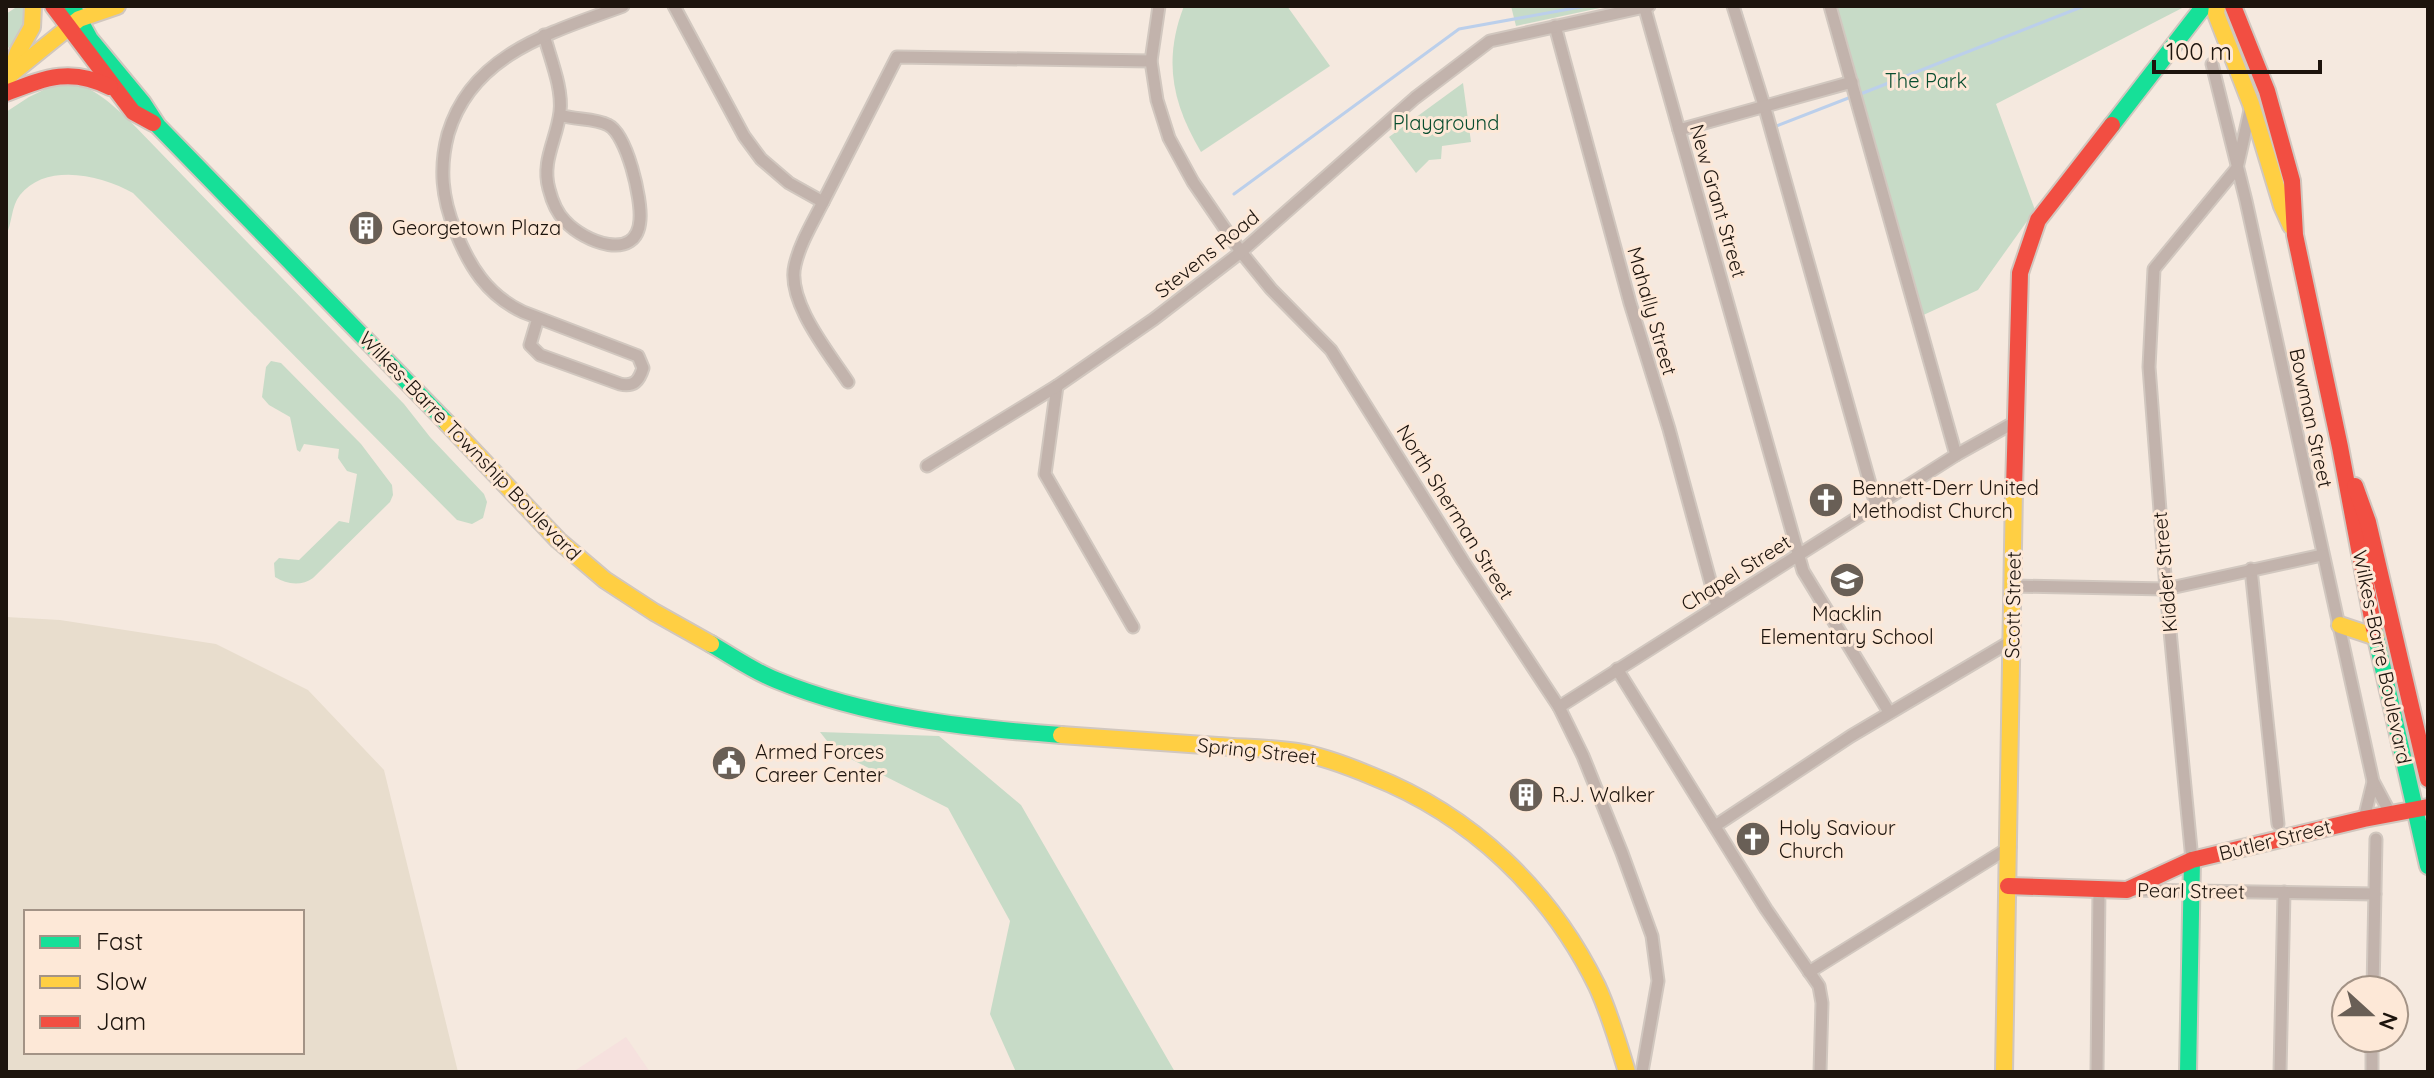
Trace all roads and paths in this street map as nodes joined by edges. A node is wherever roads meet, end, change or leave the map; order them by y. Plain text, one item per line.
1 (33, 6) edge
2 (53, 6) edge
3 (117, 6) edge
4 (623, 6) edge
5 (674, 6) edge
6 (1159, 6) edge
7 (1733, 6) edge
8 (1830, 6) edge
9 (2204, 6) edge
10 (2217, 6) edge
11 (2233, 6) edge
12 (1647, 7) edge
13 (73, 18) edge
14 (1555, 26) junction
15 (544, 35) junction
16 (1490, 41) joint
17 (1151, 61) junction
18 (2212, 64) dead end
19 (8, 77) edge
20 (1852, 82) junction
21 (116, 90) junction
22 (6, 93) edge
23 (2251, 104) junction
24 (1764, 105) junction
25 (560, 115) junction
26 (158, 126) junction
27 (1679, 130) junction
28 (2237, 168) junction
29 (823, 202) junction
30 (2295, 235) junction
31 (1241, 252) junction
32 (538, 318) junction
33 (848, 382) dead end
34 (1057, 386) junction
35 (2015, 422) junction
36 (2340, 447) junction
37 (1956, 455) junction
38 (927, 466) dead end
39 (1876, 505) junction
40 (1799, 555) junction
41 (2322, 555) junction
42 (2251, 569) junction
43 (2014, 586) junction
44 (2166, 589) junction
45 (1717, 606) junction
46 (2340, 625) junction
47 (1133, 627) dead end
48 (2376, 637) junction
49 (2013, 640) junction
50 (1617, 669) junction
51 (1559, 707) junction
52 (1889, 712) junction
53 (1165, 743) joint
54 (2428, 779) edge
55 (2373, 781) junction
56 (2422, 808) edge
57 (2390, 813) junction
58 (2364, 819) junction
59 (2278, 824) dead end
60 (1715, 826) junction
61 (2376, 839) dead end
62 (2010, 847) junction
63 (2192, 860) junction
64 (2428, 866) edge
65 (2008, 886) junction
66 (2099, 889) junction
67 (2127, 890) junction
68 (2193, 892) junction
69 (2284, 892) junction
70 (2375, 894) junction
71 (1809, 972) junction
72 (2373, 974) edge
73 (1627, 1072) edge
74 (1642, 1072) edge
75 (1820, 1072) edge
76 (2004, 1072) edge
77 (2097, 1072) edge
78 (2188, 1072) edge
79 (2280, 1072) edge

1 - 19 main road
2 - 13 main road, Wilkes-Barre Township Boulevard
3 - 13 main road
4 - 15 street
5 - 29 street
6 - 17 street, North Sherman Street
7 - 24 street
8 - 20 street
9 - 35 main road, Scott Street
10 - 23 main road, Wilkes-Barre Boulevard
11 - 30 main road, Wilkes-Barre Boulevard
12 - 14 street, New Grant Street
12 - 27 street, New Grant Street
13 - 19 main road
13 - 21 main road, Wilkes-Barre Township Boulevard
13 - 26 main road, Wilkes-Barre Township Boulevard
14 - 16 street, New Grant Street
14 - 45 street, Mahally Street
15 - 25 street
15 - 32 street
16 - 31 street, Stevens Road
17 - 29 street
17 - 31 street, North Sherman Street
18 - 28 street, Bowman Street
20 - 24 street
20 - 37 street
21 - 22 main road
21 - 26 main road, Wilkes-Barre Township Boulevard
23 - 28 street, Kidder Street
23 - 30 main road, Wilkes-Barre Boulevard
24 - 27 street
24 - 39 street
25 - 25 street
26 - 53 main road, Wilkes-Barre Township Boulevard
27 - 40 street, New Grant Street
28 - 41 street, Bowman Street
28 - 44 street, Kidder Street
29 - 33 street
30 - 36 main road, Wilkes-Barre Boulevard
31 - 34 street, Stevens Road
31 - 51 street, North Sherman Street
32 - 32 street
34 - 38 street, Stevens Road
34 - 47 street
35 - 37 street, Chapel Street
35 - 43 main road, Scott Street
36 - 48 main road, Wilkes-Barre Boulevard
36 - 54 main road, Wilkes-Barre Boulevard
37 - 39 street, Chapel Street
39 - 40 street, Chapel Street
40 - 45 street, Chapel Street
40 - 52 street, New Grant Street
41 - 42 street
41 - 46 street, Bowman Street
42 - 44 street
42 - 59 street
43 - 44 street
43 - 49 main road, Scott Street
44 - 63 street, Kidder Street
45 - 50 street, Chapel Street
46 - 48 main road
46 - 55 street, Bowman Street
48 - 56 main road, Wilkes-Barre Boulevard
49 - 52 street
49 - 62 main road, Scott Street
50 - 51 street, Chapel Street
50 - 60 street
51 - 74 street, North Sherman Street
52 - 60 street
53 - 73 main road, Spring Street
55 - 57 street, Bowman Street
55 - 58 street, Bowman Street
56 - 57 main road, Butler Street
56 - 64 main road, Wilkes-Barre Boulevard
57 - 58 main road, Butler Street
58 - 63 main road, Butler Street
60 - 71 street
61 - 70 street
62 - 65 main road, Scott Street
62 - 71 street
63 - 67 main road, Butler Street
63 - 68 main road, Kidder Street
65 - 66 main road, Pearl Street
65 - 76 main road, Scott Street
66 - 67 main road, Pearl Street
66 - 77 street
67 - 68 street, Pearl Street
68 - 69 street, Pearl Street
68 - 78 main road, Kidder Street
69 - 70 street, Pearl Street
69 - 79 street
70 - 72 street
71 - 75 street

